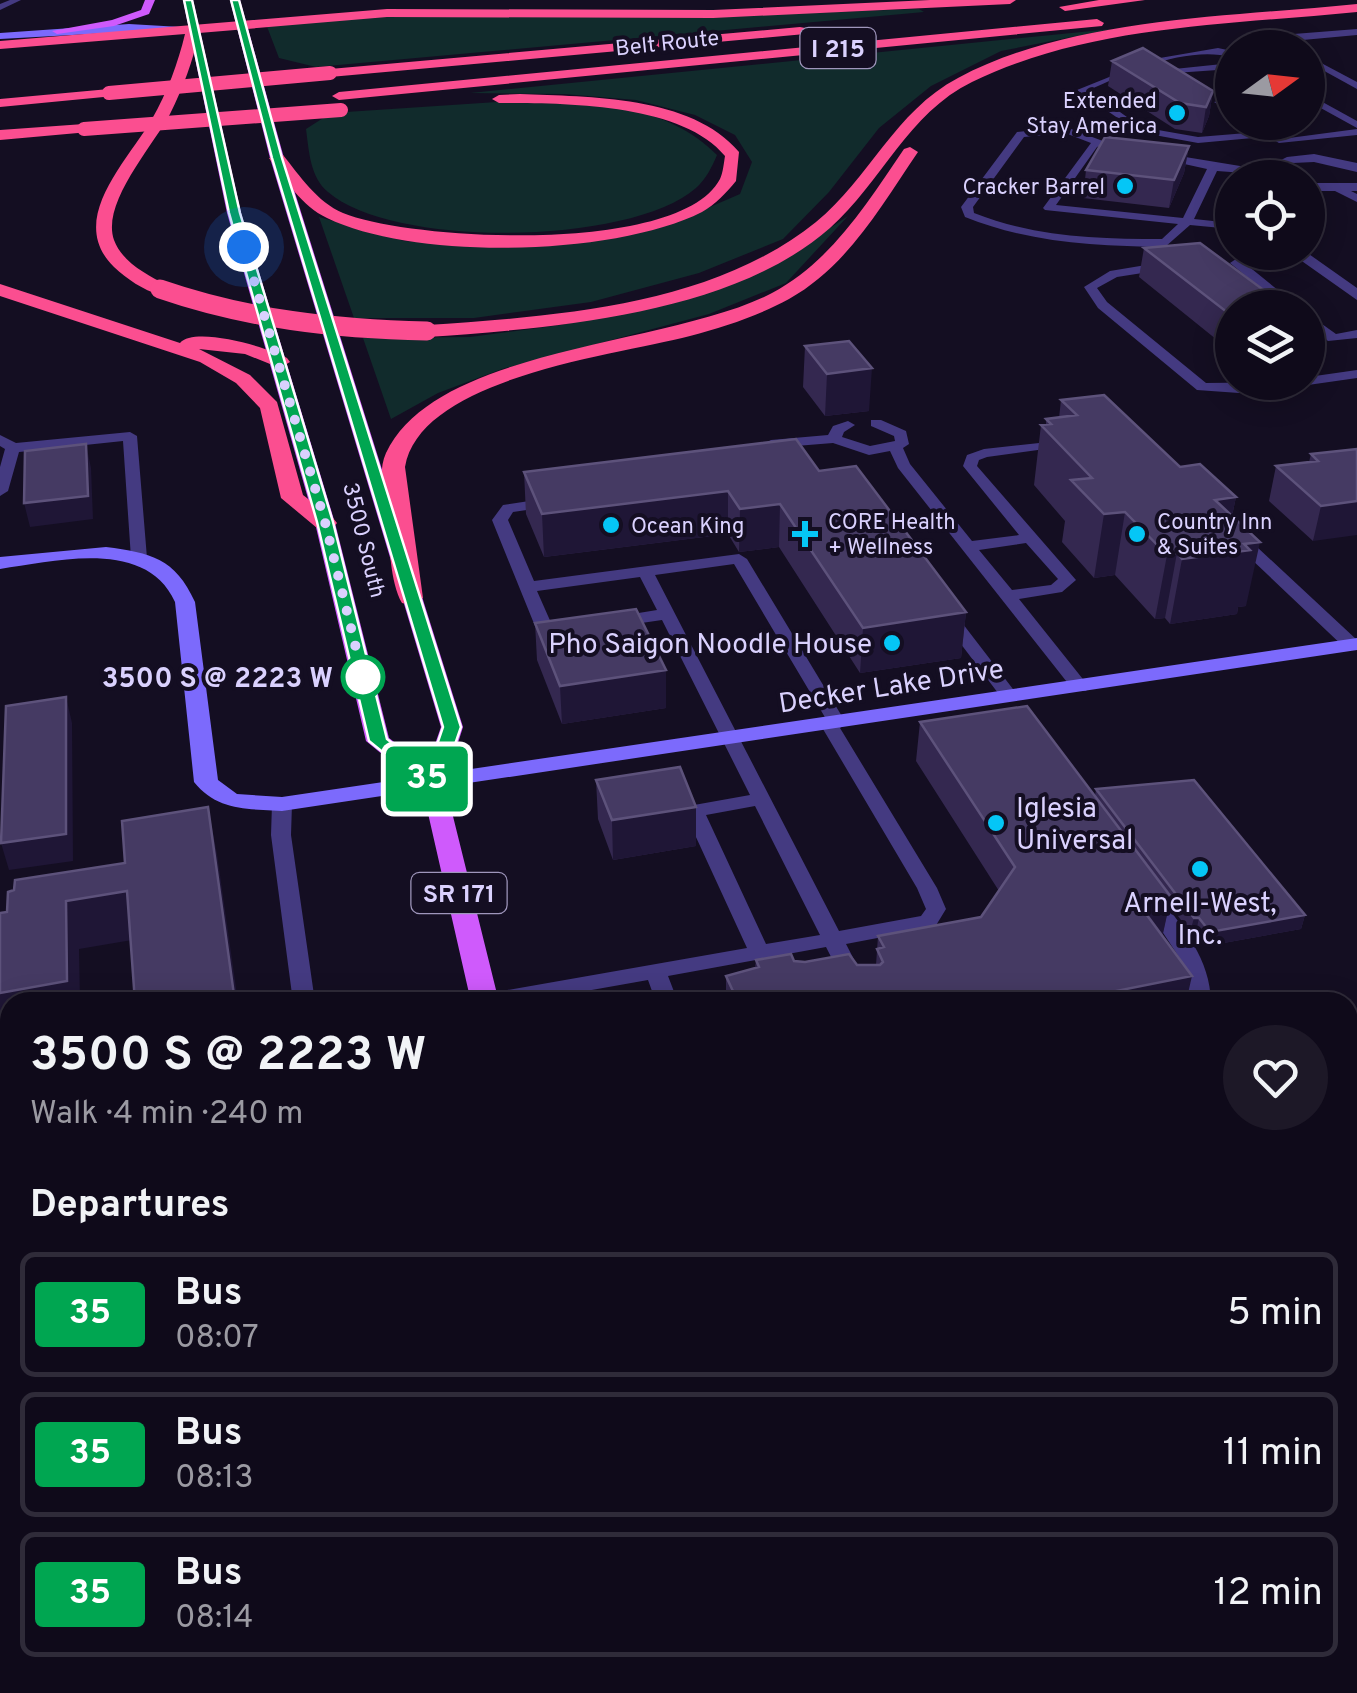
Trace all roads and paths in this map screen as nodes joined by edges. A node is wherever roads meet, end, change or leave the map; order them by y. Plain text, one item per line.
1 (17, 0) edge
2 (150, 0) edge
3 (188, 0) edge
4 (235, 0) edge
5 (1010, 0) edge
6 (1139, 0) edge
7 (1338, 0) edge
8 (272, 6) dead end
9 (1, 7) edge
10 (1357, 8) edge
11 (1042, 9) dead end
12 (1022, 10) dead end
13 (465, 12) junction
14 (905, 21) dead end
15 (242, 24) junction
16 (193, 28) junction
17 (808, 30) dead end
18 (57, 31) junction
19 (1357, 32) edge
20 (0, 36) edge
21 (1325, 36) edge
22 (1086, 43) junction
23 (0, 46) edge
24 (1215, 51) edge
25 (1215, 67) edge
26 (1325, 69) edge
27 (1121, 74) junction
28 (1357, 86) edge
29 (0, 103) edge
30 (340, 103) junction
31 (1325, 109) edge
32 (1325, 129) edge
33 (0, 132) edge
34 (1357, 132) edge
35 (1325, 135) edge
36 (1335, 135) junction
37 (1215, 139) edge
38 (1280, 140) edge
39 (1096, 142) junction
40 (1116, 146) edge
41 (1154, 154) edge
42 (277, 158) junction
43 (1308, 158) junction
44 (1297, 160) edge
45 (1213, 168) joint
46 (1357, 168) edge
47 (1357, 186) edge
48 (1335, 189) junction
49 (1325, 191) edge
50 (1357, 200) edge
51 (1186, 223) junction
52 (1215, 225) edge
53 (1325, 252) edge
54 (1173, 266) edge
55 (1245, 270) edge
56 (1320, 270) edge
57 (1357, 275) edge
58 (0, 290) edge
59 (1271, 290) edge
60 (1357, 296) edge
61 (127, 330) junction
62 (1325, 331) edge
63 (1357, 334) edge
64 (280, 362) junction
65 (1357, 374) edge
66 (1325, 379) edge
67 (1215, 387) edge
68 (876, 424) dead end
69 (848, 426) dead end
70 (834, 439) junction
71 (1076, 441) edge
72 (7, 444) edge
73 (745, 447) edge
74 (896, 448) junction
75 (869, 452) junction
76 (903, 465) junction
77 (522, 485) edge
78 (0, 491) edge
79 (566, 501) edge
80 (508, 508) junction
81 (1218, 519) edge
82 (325, 522) junction
83 (1030, 538) junction
84 (968, 547) junction
85 (139, 558) junction
86 (0, 563) edge
87 (645, 572) junction
88 (528, 587) junction
89 (1007, 596) junction
90 (934, 597) edge
91 (411, 598) junction
92 (667, 614) junction
93 (1355, 645) edge
94 (1080, 686) junction
95 (1009, 702) junction
96 (833, 724) junction
97 (732, 739) junction
98 (433, 784) junction
99 (762, 799) junction
100 (282, 804) junction
101 (1134, 878) edge
102 (832, 938) junction
103 (759, 951) junction
104 (655, 969) junction
105 (303, 992) edge
106 (483, 992) edge
107 (537, 992) edge
108 (663, 992) edge
109 (860, 992) edge
110 (1200, 992) edge

1 - 9 lane
2 - 18 main road
3 - 16 main road, 3500 South
4 - 15 main road, 3500 South
5 - 13 highway
6 - 11 highway
7 - 30 highway, Belt Route / I 215
8 - 13 highway
10 - 22 highway
12 - 14 highway, I 215
13 - 15 highway
15 - 16 highway
15 - 42 main road, 3500 South
16 - 18 street
16 - 22 highway, bridge
16 - 23 highway
16 - 64 main road, 3500 South
17 - 29 highway, Belt Route / I 215, bridge
18 - 20 street
19 - 21 lane
22 - 91 highway
24 - 27 lane
25 - 27 lane
26 - 28 lane
27 - 37 lane
30 - 33 highway, bridge
30 - 42 highway
31 - 34 lane
32 - 36 lane
34 - 36 lane
35 - 36 lane
38 - 43 lane
39 - 40 lane
39 - 51 lane
39 - 51 lane
41 - 45 lane
42 - 91 main road, 3500 South
43 - 44 street
43 - 46 street
45 - 51 lane
47 - 48 street
48 - 49 street
48 - 50 lane
51 - 52 lane
53 - 57 street
54 - 67 lane
55 - 59 lane
56 - 60 street
58 - 61 highway
61 - 64 highway
61 - 82 highway
62 - 63 lane
64 - 82 main road, 3500 South
65 - 66 lane
68 - 74 lane
69 - 70 lane
70 - 73 lane
70 - 75 lane
71 - 83 lane
72 - 78 lane
72 - 85 lane
74 - 75 lane
74 - 76 lane
75 - 76 lane
76 - 84 lane
77 - 80 lane
79 - 80 lane
80 - 88 lane
81 - 93 lane
82 - 98 main road, 3500 South
83 - 84 lane
83 - 89 lane
84 - 89 lane
85 - 86 street
85 - 100 street, Decker Lake Drive
87 - 88 lane
87 - 92 lane
87 - 96 lane
88 - 92 lane
89 - 94 lane
90 - 95 lane
91 - 98 main road, 3500 South
92 - 97 lane
93 - 94 street, Decker Lake Drive
94 - 95 street, Decker Lake Drive
95 - 96 street, Decker Lake Drive
96 - 97 street, Decker Lake Drive
96 - 102 lane
97 - 98 street, Decker Lake Drive
97 - 99 lane
98 - 100 street, Decker Lake Drive
98 - 106 main road, SR 171
99 - 102 lane
99 - 103 lane
100 - 105 lane
101 - 110 lane
102 - 103 lane
102 - 109 lane
103 - 104 lane
104 - 107 lane
104 - 108 lane

